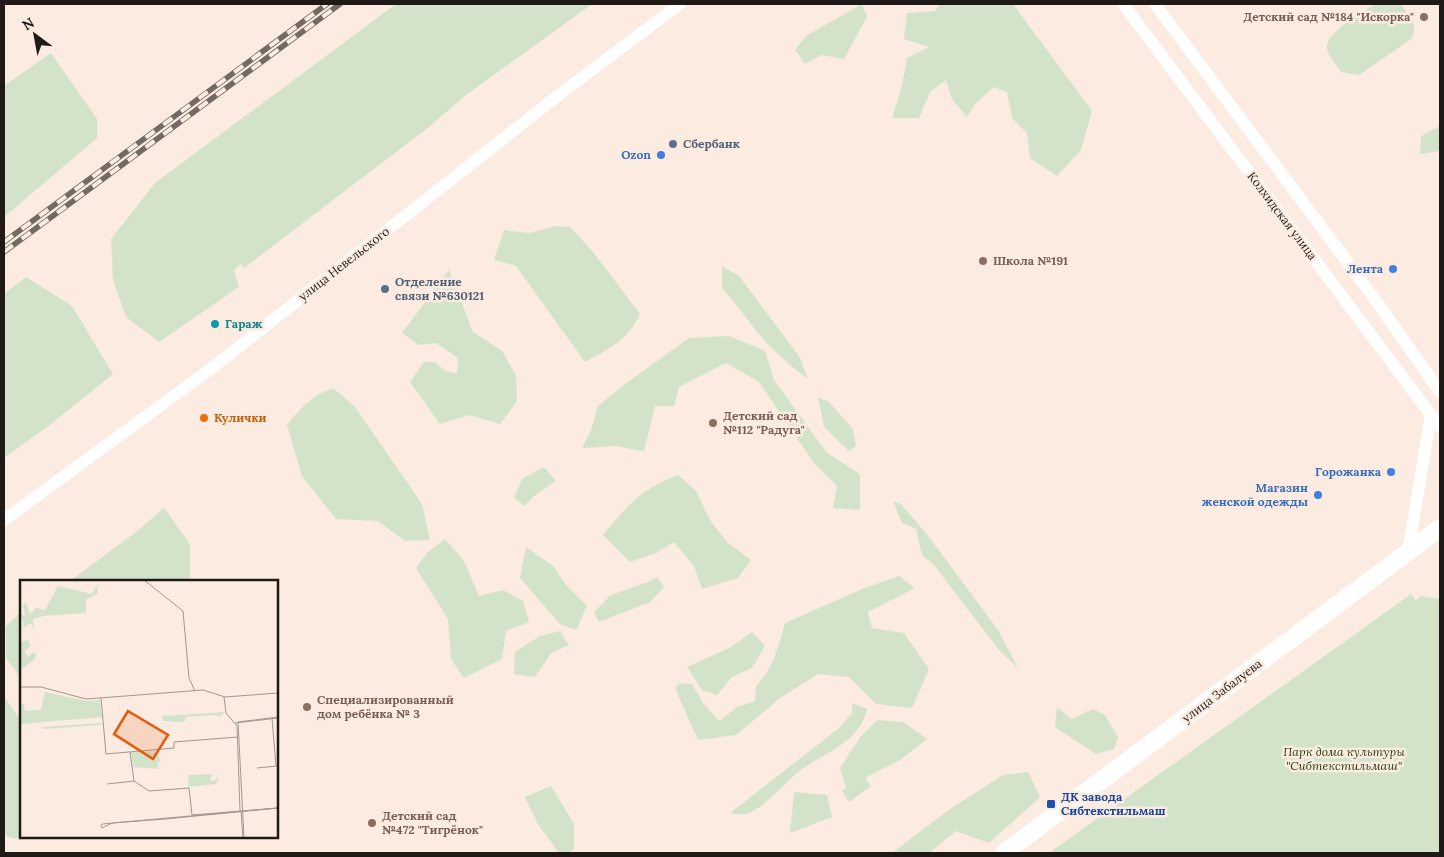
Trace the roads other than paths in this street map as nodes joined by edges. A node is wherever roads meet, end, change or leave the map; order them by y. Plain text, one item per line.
1 (680, 4) edge
2 (1123, 4) edge
3 (1155, 4) edge
4 (1440, 392) edge
5 (1431, 415) junction
6 (1440, 427) edge
7 (4, 520) edge
8 (1440, 528) edge
9 (1408, 552) junction
10 (1004, 853) edge

1 - 7 street, улица Невельского
2 - 5 street, Колхидская улица
3 - 4 street, Колхидская улица
5 - 6 street, Колхидская улица
5 - 9 street
8 - 9 street, улица Забалуева
9 - 10 street, улица Забалуева

